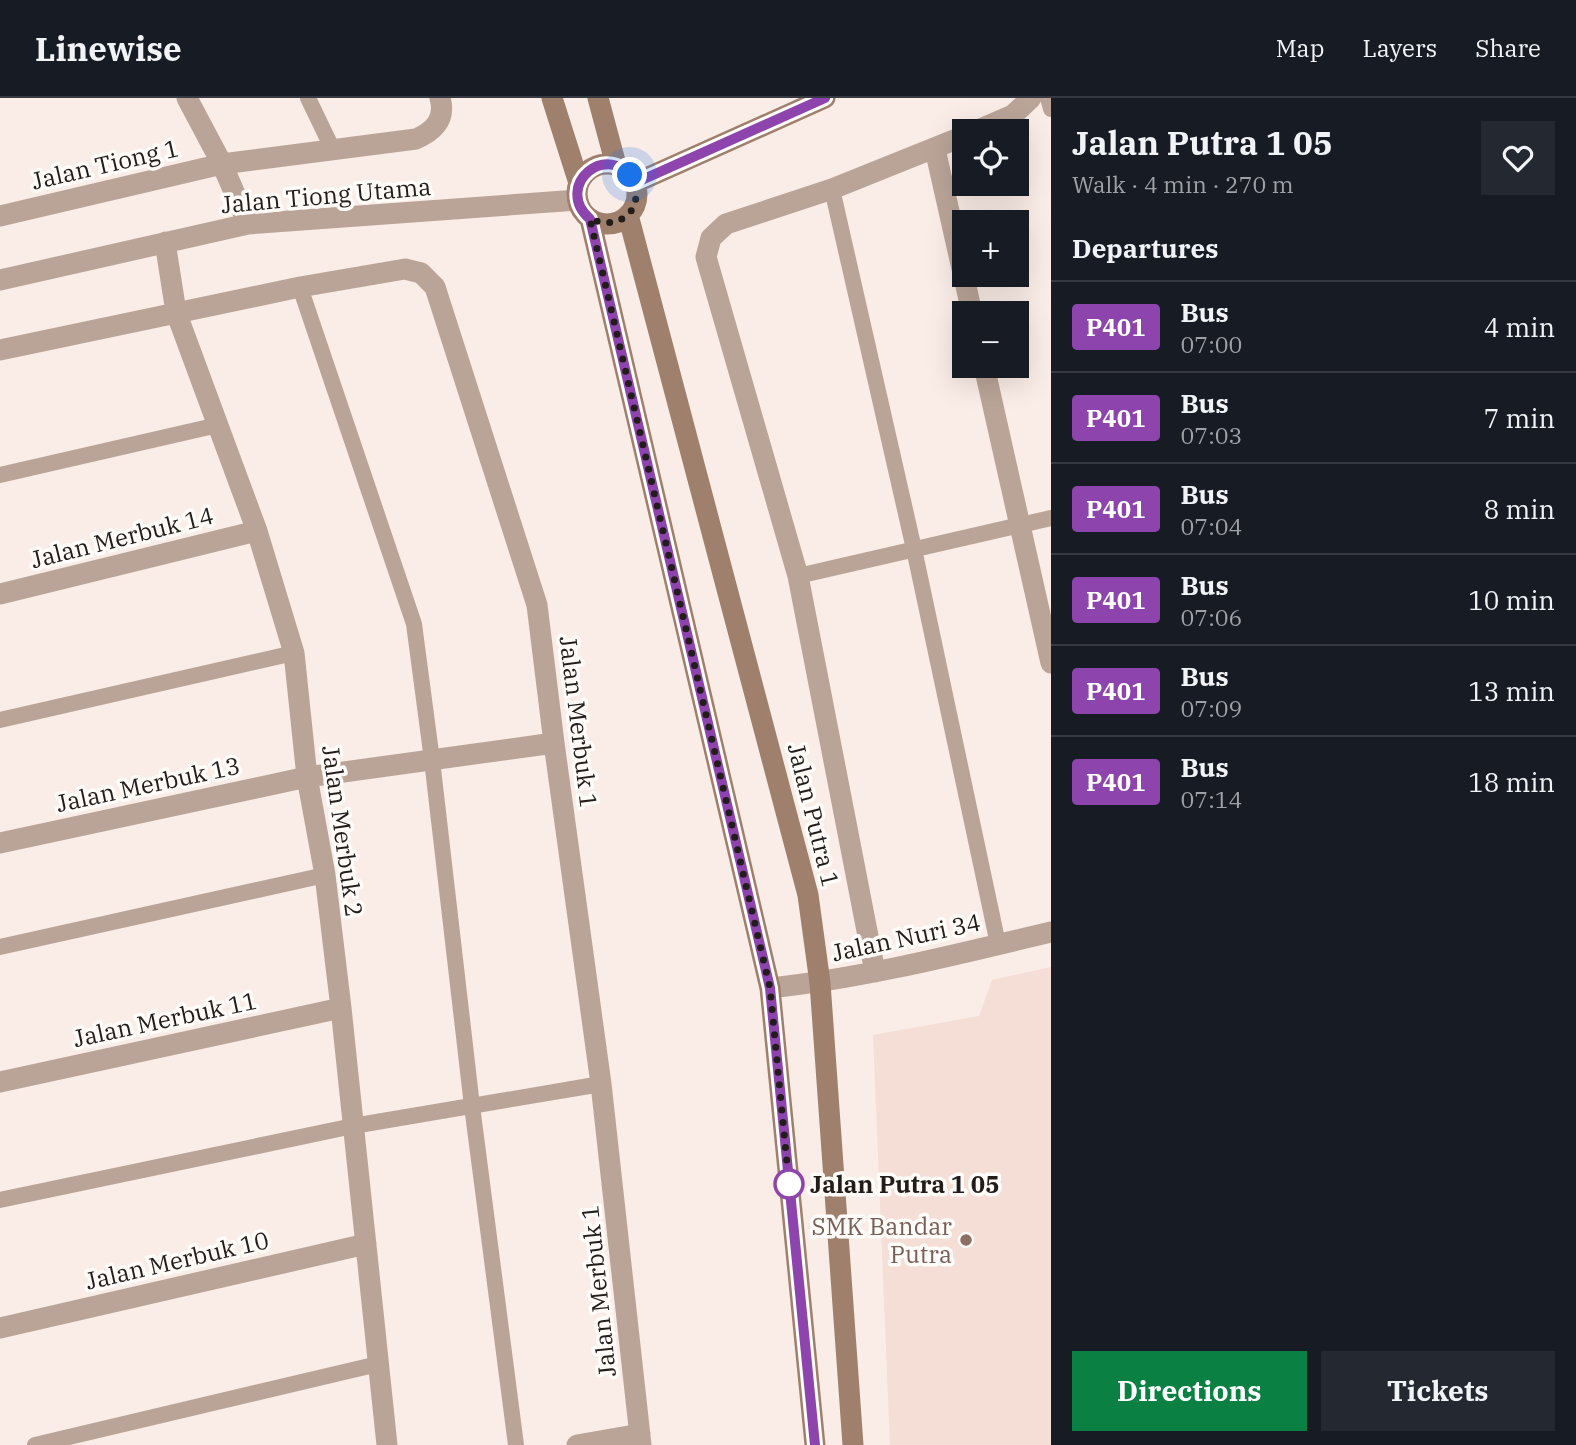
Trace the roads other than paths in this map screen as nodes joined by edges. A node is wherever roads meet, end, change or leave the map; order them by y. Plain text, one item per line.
1 (187, 98) edge
2 (308, 98) edge
3 (440, 98) edge
4 (552, 98) edge
5 (598, 98) edge
6 (825, 98) edge
7 (1031, 98) edge
8 (1048, 98) edge
9 (1051, 108) edge
10 (1004, 119) edge
11 (952, 141) edge
12 (935, 149) junction
13 (333, 150) junction
14 (222, 164) junction
15 (616, 165) junction
16 (635, 183) junction
17 (832, 189) junction
18 (578, 192) junction
19 (628, 215) junction
20 (0, 216) edge
21 (590, 219) junction
22 (248, 224) junction
23 (165, 242) junction
24 (0, 280) edge
25 (300, 287) junction
26 (969, 301) edge
27 (176, 312) junction
28 (0, 350) edge
29 (987, 378) edge
30 (218, 425) junction
31 (0, 475) edge
32 (1051, 518) edge
33 (1020, 526) junction
34 (257, 531) junction
35 (914, 549) junction
36 (798, 576) junction
37 (0, 594) edge
38 (294, 653) junction
39 (1051, 663) edge
40 (0, 720) edge
41 (554, 743) junction
42 (432, 760) junction
43 (307, 777) junction
44 (0, 843) edge
45 (325, 875) junction
46 (1051, 932) edge
47 (998, 944) junction
48 (0, 947) edge
49 (875, 972) junction
50 (820, 983) junction
51 (770, 988) junction
52 (341, 1008) junction
53 (0, 1082) edge
54 (601, 1084) junction
55 (472, 1106) junction
56 (353, 1126) junction
57 (0, 1200) edge
58 (366, 1244) junction
59 (0, 1328) edge
60 (378, 1364) junction
61 (641, 1439) edge
62 (35, 1445) edge
63 (387, 1445) edge
64 (516, 1445) edge
65 (577, 1445) edge
66 (815, 1445) edge
67 (853, 1445) edge

1 - 14 street
2 - 13 lane
3 - 13 street, Jalan Tiong 1
4 - 18 main road
5 - 15 main road
6 - 16 main road
7 - 10 street
8 - 9 lane
11 - 12 street
12 - 17 street
12 - 26 street
13 - 14 street, Jalan Tiong 1
14 - 20 street, Jalan Tiong 1
14 - 22 street
15 - 16 main road
15 - 18 main road
16 - 19 main road
17 - 35 lane
17 - 36 street
18 - 21 main road
18 - 22 street, Jalan Tiong Utama
19 - 21 main road
19 - 50 main road, Jalan Putra 1
21 - 51 main road
22 - 23 street, Jalan Tiong Utama
23 - 24 street, Jalan Tiong Utama
23 - 27 street, Jalan Merbuk 2
25 - 27 street, Jalan Merbuk 1
25 - 41 street, Jalan Merbuk 1
25 - 42 lane
27 - 28 street, Jalan Merbuk 1
27 - 30 street, Jalan Merbuk 2
29 - 33 street
30 - 31 lane
30 - 34 street, Jalan Merbuk 2
32 - 33 lane
33 - 35 lane
33 - 39 street
34 - 37 street, Jalan Merbuk 14
34 - 38 street, Jalan Merbuk 2
35 - 36 lane
35 - 47 lane
36 - 49 street
38 - 40 lane
38 - 43 street, Jalan Merbuk 2
41 - 42 street, Jalan Merbuk 13
41 - 54 street, Jalan Merbuk 1
42 - 43 street, Jalan Merbuk 13
42 - 55 lane
43 - 44 street, Jalan Merbuk 13
43 - 45 street, Jalan Merbuk 2
45 - 48 lane
45 - 52 street, Jalan Merbuk 2
46 - 47 street, Jalan Nuri 34
47 - 49 street, Jalan Nuri 34
49 - 50 street, Jalan Nuri 34
50 - 51 street, Jalan Nuri 34
50 - 67 main road, Jalan Putra 1
51 - 66 main road
52 - 53 street, Jalan Merbuk 11
52 - 56 street, Jalan Merbuk 2
54 - 55 lane
54 - 61 street, Jalan Merbuk 1
55 - 56 lane
55 - 64 lane
56 - 57 lane
56 - 58 street, Jalan Merbuk 2
58 - 59 street, Jalan Merbuk 10
58 - 60 street, Jalan Merbuk 2
60 - 62 lane
60 - 63 street, Jalan Merbuk 2
61 - 65 street

